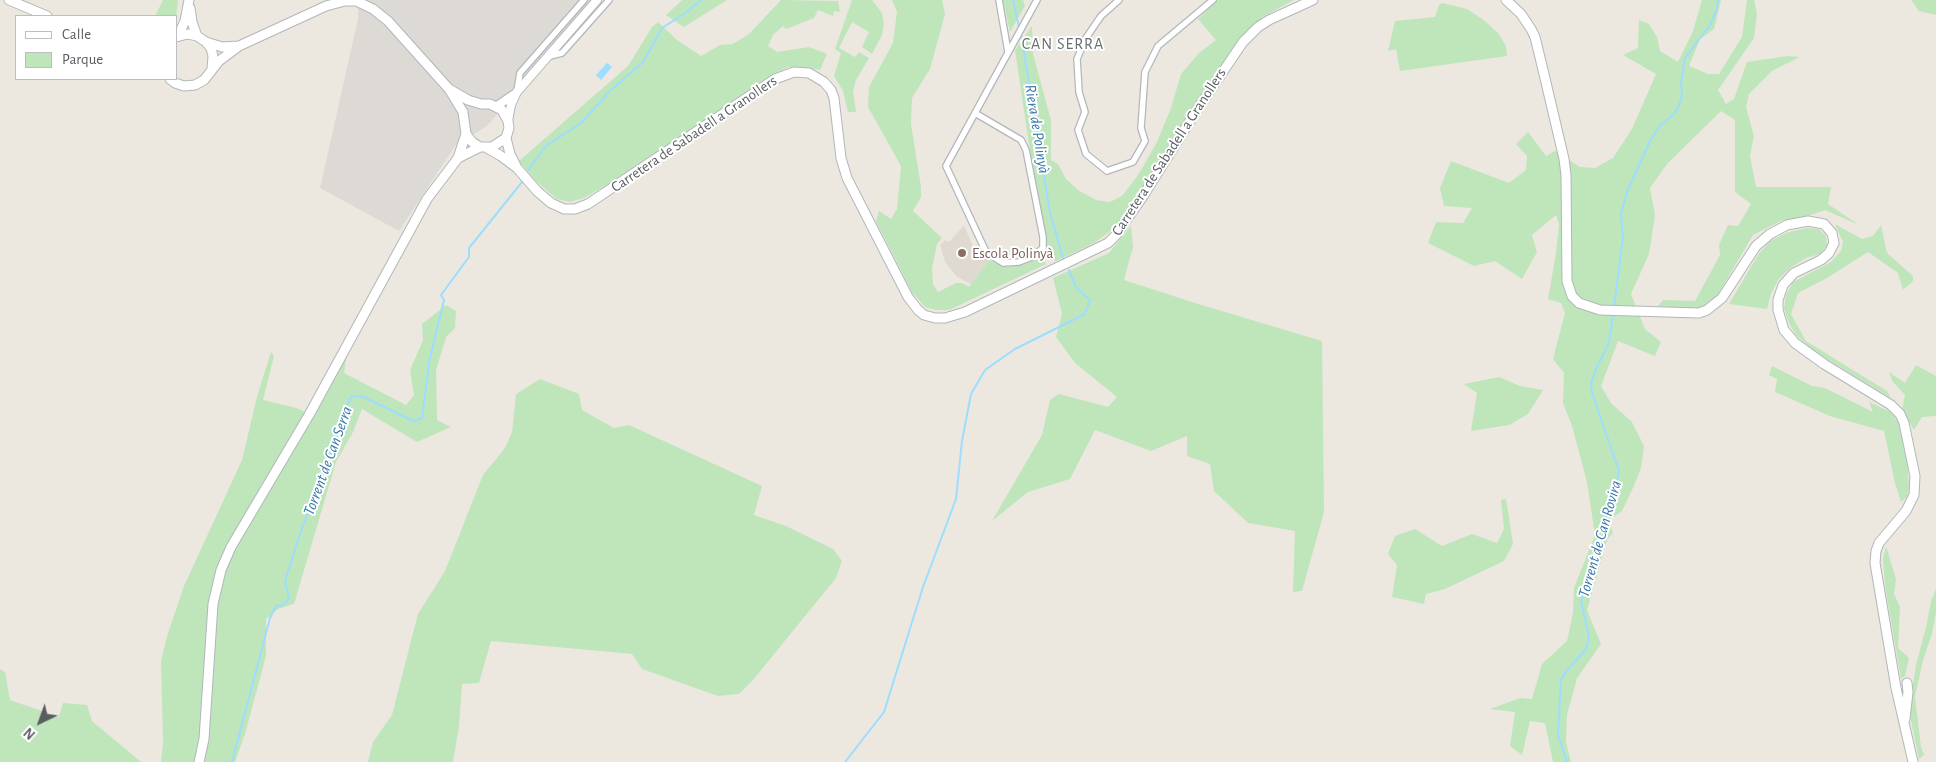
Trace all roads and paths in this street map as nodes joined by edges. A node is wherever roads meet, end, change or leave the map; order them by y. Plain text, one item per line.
1 (9, 0) edge
2 (584, 0) edge
3 (597, 0) edge
4 (609, 0) edge
5 (999, 0) edge
6 (1037, 0) edge
7 (1119, 0) edge
8 (1213, 0) edge
9 (1313, 0) edge
10 (1506, 0) edge
11 (357, 1) edge
12 (189, 2) edge
13 (45, 15) edge
14 (178, 34) edge
15 (178, 36) edge
16 (197, 36) junction
17 (206, 42) junction
18 (239, 46) junction
19 (1008, 52) junction
20 (550, 56) junction
21 (212, 68) junction
22 (171, 80) edge
23 (449, 89) junction
24 (516, 93) junction
25 (481, 104) junction
26 (497, 106) junction
27 (975, 113) junction
28 (465, 121) junction
29 (508, 121) junction
30 (466, 134) junction
31 (506, 138) junction
32 (484, 147) junction
33 (458, 158) junction
34 (517, 168) junction
35 (1908, 683) dead end
36 (1905, 727) junction
37 (199, 762) edge
38 (1913, 762) edge

1 - 13 main road
2 - 24 street
3 - 20 street
4 - 20 street
5 - 19 street
6 - 19 street
7 - 8 street
9 - 34 main road, Carretera de Sabadell a Granollers
10 - 36 main road
11 - 18 main road
11 - 23 main road
12 - 14 main road
12 - 16 main road
15 - 16 main road
16 - 17 main road
17 - 18 main road
17 - 21 main road
18 - 21 main road
19 - 27 street
20 - 24 street
21 - 22 main road
23 - 25 main road
23 - 28 main road
24 - 26 street
24 - 29 street
25 - 26 main road
25 - 28 main road
26 - 29 main road
27 - 27 street
28 - 30 main road
29 - 31 main road
30 - 32 main road
30 - 33 main road
31 - 32 main road
31 - 34 main road
32 - 33 main road
32 - 34 main road
33 - 37 main road
35 - 36 main road
36 - 38 main road

